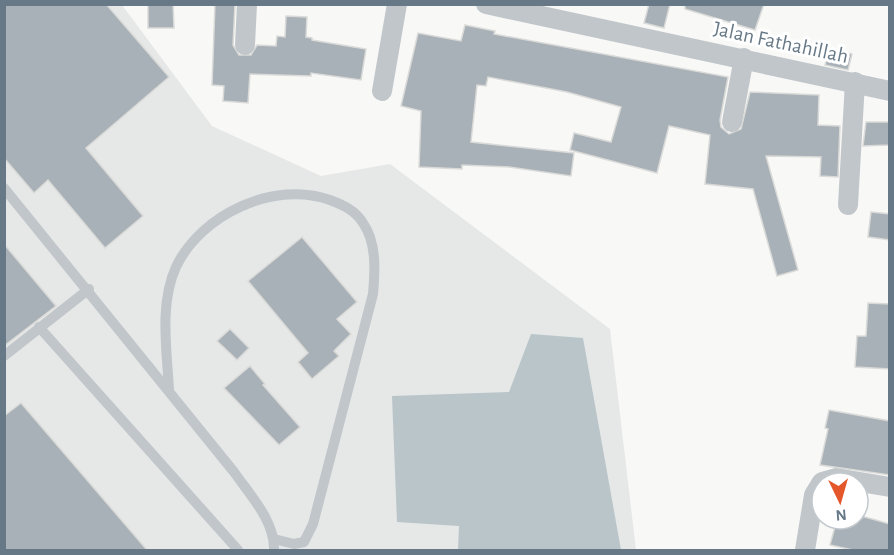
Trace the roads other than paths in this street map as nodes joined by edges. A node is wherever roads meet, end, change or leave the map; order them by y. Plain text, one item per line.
1 (247, 4) edge
2 (397, 4) edge
3 (486, 4) edge
4 (551, 11) edge
5 (245, 45) dead end
6 (744, 58) junction
7 (855, 82) junction
8 (382, 91) dead end
9 (890, 91) edge
10 (732, 122) dead end
11 (4, 188) edge
12 (848, 205) dead end
13 (89, 289) junction
14 (39, 327) junction
15 (4, 356) edge
16 (169, 390) junction
17 (890, 488) edge
18 (274, 545) edge
19 (238, 550) edge
20 (805, 550) edge

1 - 5 street
2 - 8 street
3 - 4 street, Jalan Fathahillah
4 - 6 street, Jalan Fathahillah
6 - 7 street, Jalan Fathahillah
6 - 10 street
7 - 9 street, Jalan Fathahillah
7 - 12 street
11 - 13 lane
13 - 14 lane
13 - 16 lane
14 - 15 lane
14 - 19 lane
16 - 18 lane
16 - 18 lane
17 - 20 street

